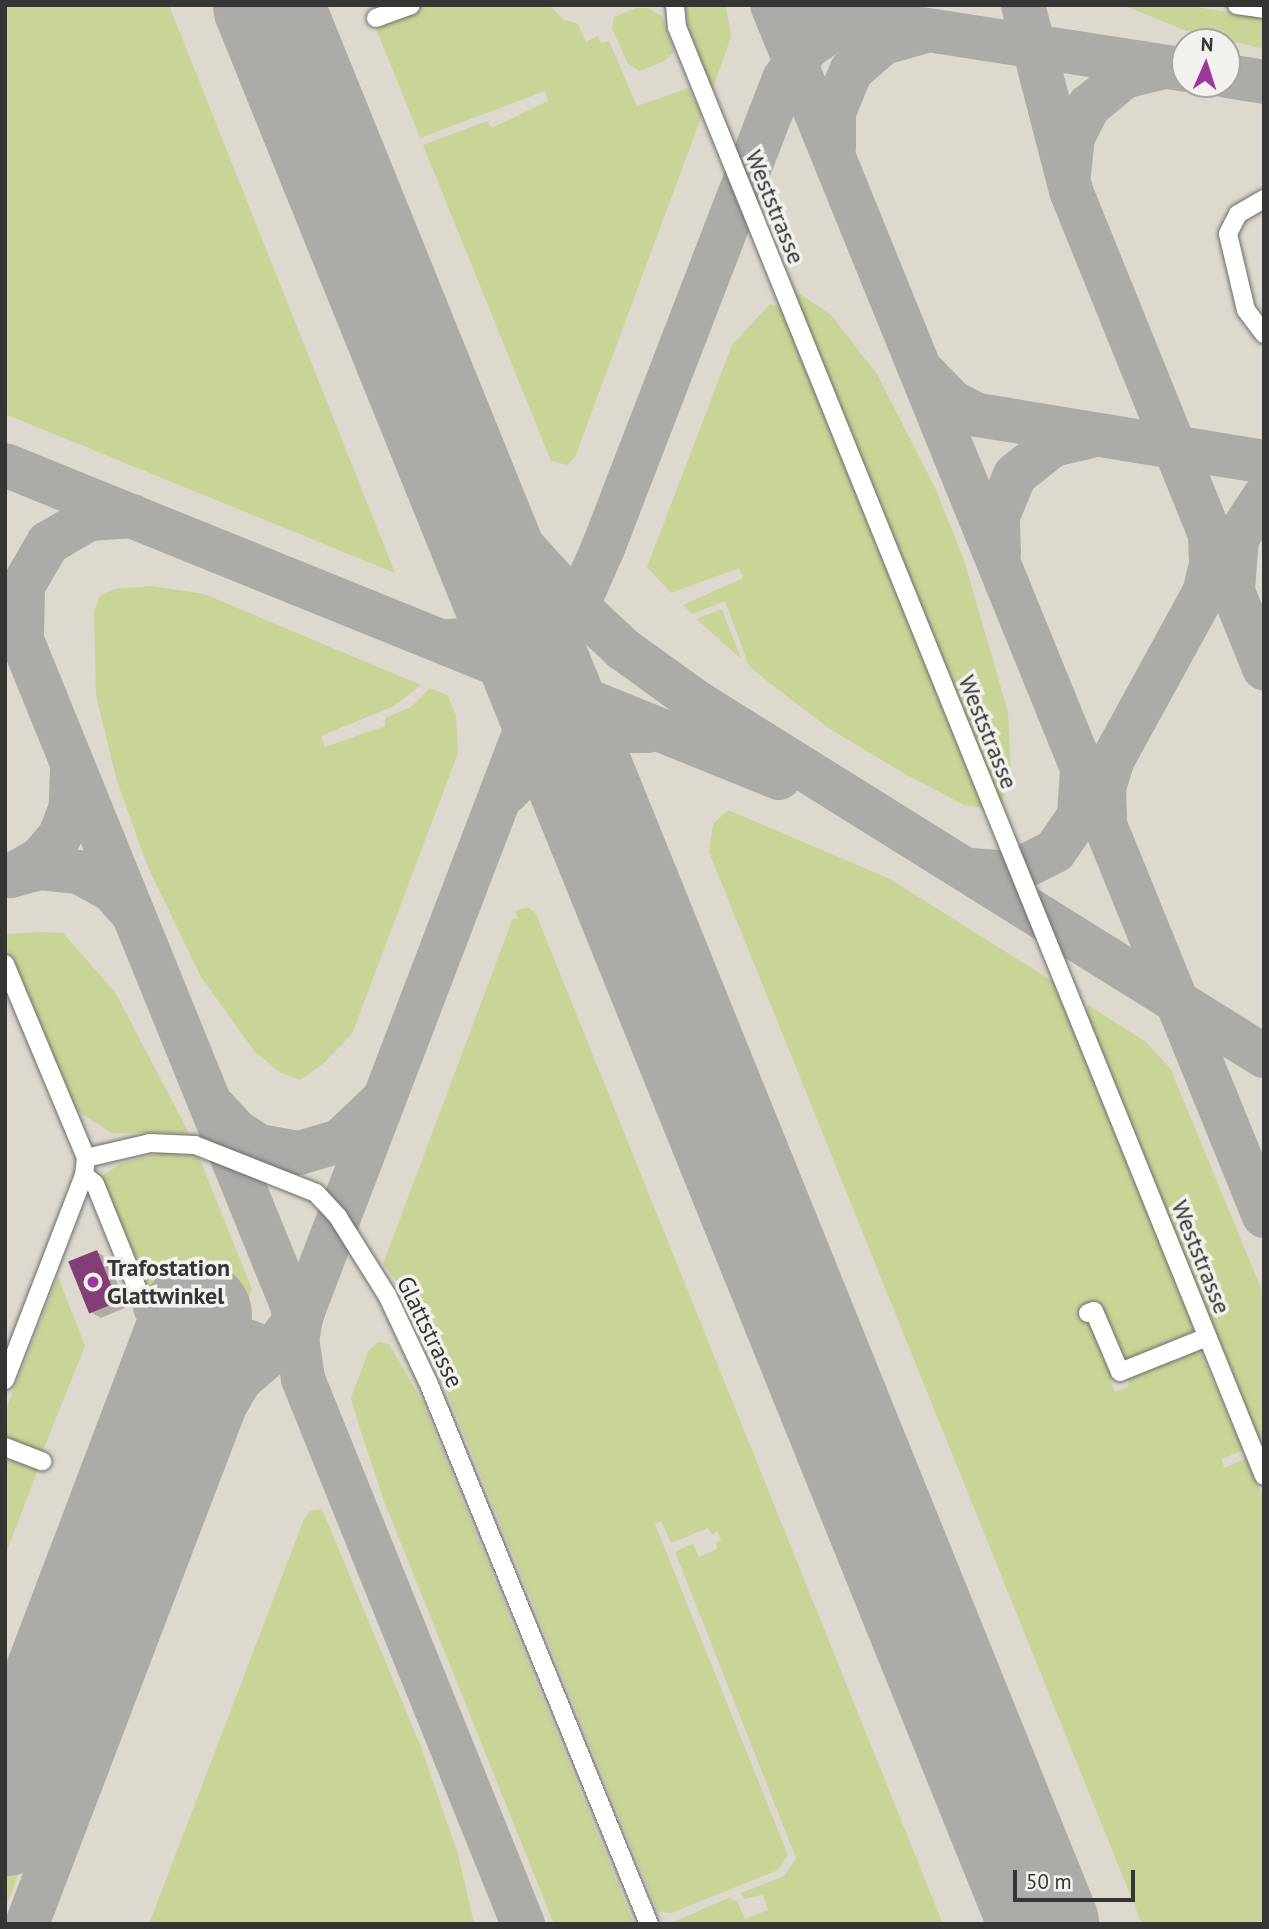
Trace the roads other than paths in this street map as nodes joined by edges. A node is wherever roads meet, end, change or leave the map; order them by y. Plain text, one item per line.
1 (411, 5) edge
2 (1237, 5) edge
3 (673, 6) edge
4 (1264, 9) edge
5 (376, 18) dead end
6 (1264, 199) edge
7 (1264, 334) edge
8 (5, 964) edge
9 (13, 1003) edge
10 (85, 1167) junction
11 (139, 1293) dead end
12 (1088, 1313) dead end
13 (1207, 1337) junction
14 (5, 1380) edge
15 (5, 1447) edge
16 (42, 1461) dead end
17 (1264, 1476) edge
18 (649, 1924) edge

1 - 5 lane
2 - 4 lane
3 - 13 lane, Weststrasse
6 - 7 lane
8 - 9 lane
9 - 10 lane
10 - 11 lane
10 - 14 lane
10 - 18 lane, Glattstrasse
12 - 13 lane
13 - 17 lane, Weststrasse
15 - 16 lane

